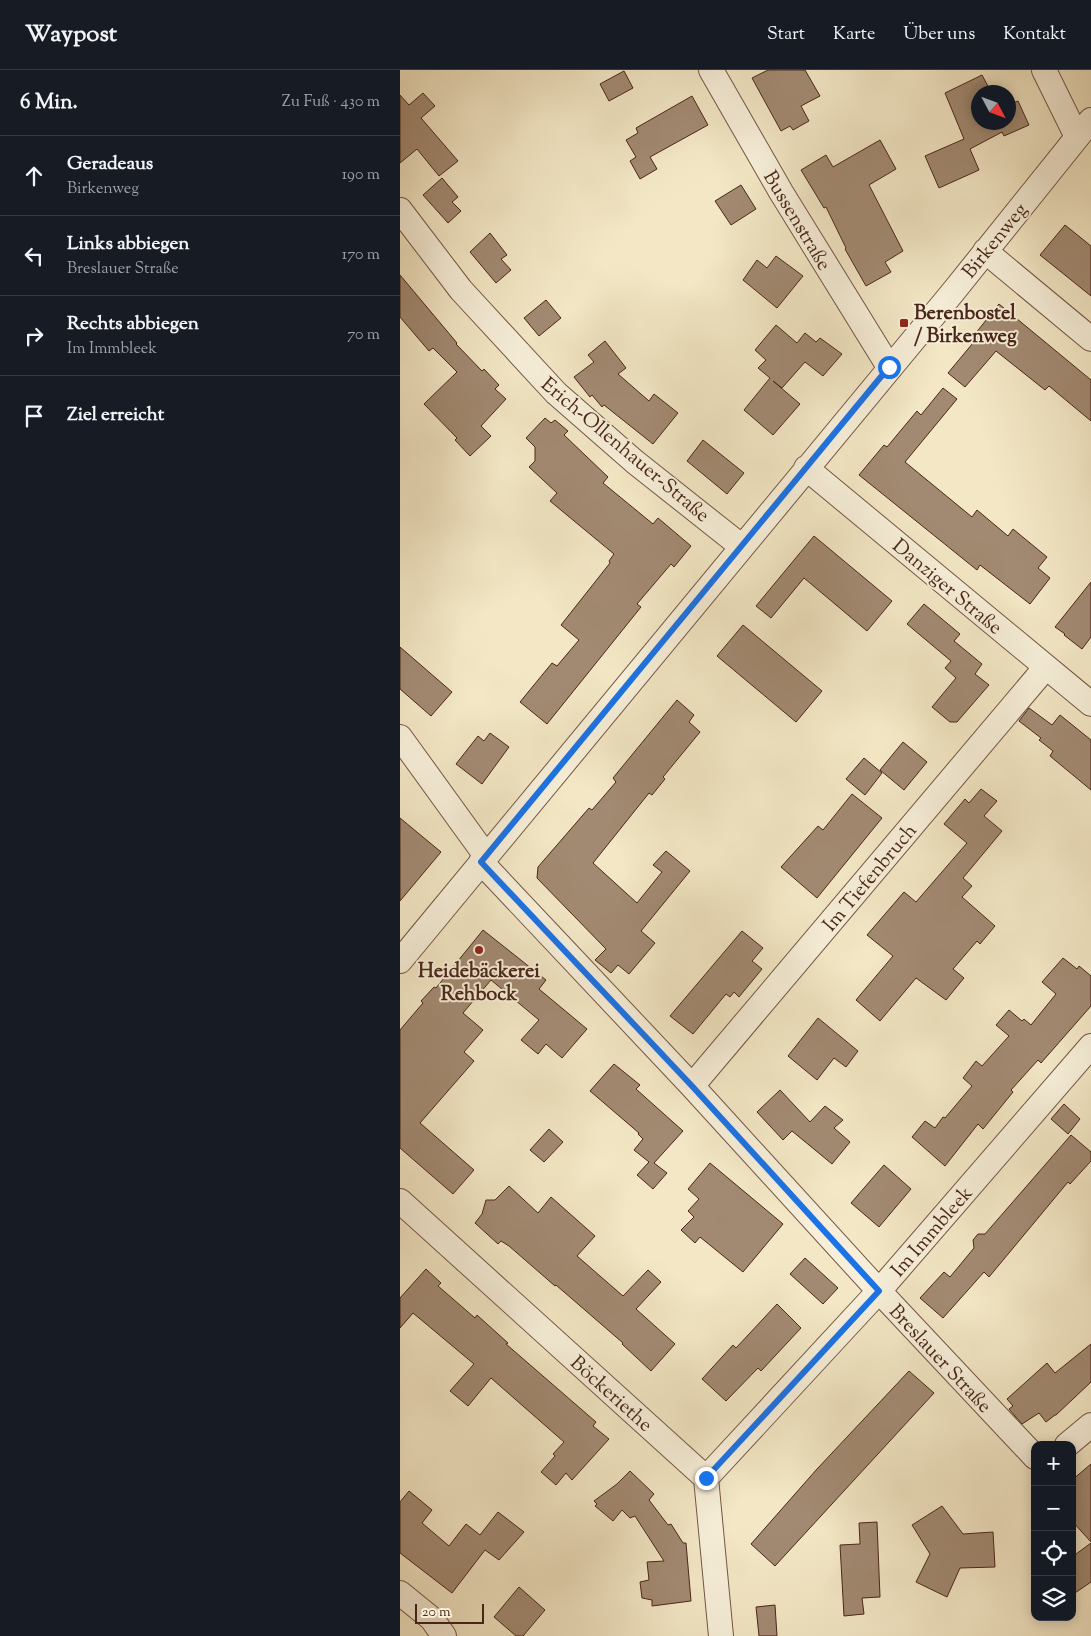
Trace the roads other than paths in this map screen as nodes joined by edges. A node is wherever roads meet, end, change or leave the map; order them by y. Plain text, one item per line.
1 (711, 70) edge
2 (1044, 70) edge
3 (1084, 129) edge
4 (400, 210) edge
5 (985, 251) junction
6 (1091, 340) edge
7 (889, 367) junction
8 (806, 468) junction
9 (741, 546) junction
10 (1046, 667) junction
11 (1091, 704) edge
12 (400, 736) edge
13 (484, 859) junction
14 (400, 961) edge
15 (1091, 1046) edge
16 (692, 1086) junction
17 (400, 1201) edge
18 (879, 1291) junction
19 (1091, 1425) edge
20 (1072, 1441) edge
21 (1031, 1453) edge
22 (706, 1478) junction
23 (400, 1593) edge
24 (444, 1636) edge
25 (722, 1636) edge

1 - 7 street, Bussenstraße
2 - 3 street
3 - 5 street, Birkenweg
4 - 9 street, Erich-Ollenhauer-Straße
5 - 6 street
5 - 7 street, Birkenweg
7 - 8 street, Birkenweg
8 - 9 street, Birkenweg
8 - 10 street, Danziger Straße
9 - 13 street, Birkenweg
10 - 11 street, Danziger Straße
10 - 16 street, Im Tiefenbruch
12 - 13 street, Breslauer Straße
13 - 14 street, Birkenweg
13 - 16 street, Breslauer Straße
15 - 18 street, Im Immbleek
16 - 18 street, Breslauer Straße
17 - 22 street, Böckeriethe
18 - 21 street, Breslauer Straße
18 - 22 street, Im Immbleek
19 - 20 street
22 - 25 street
23 - 24 street

